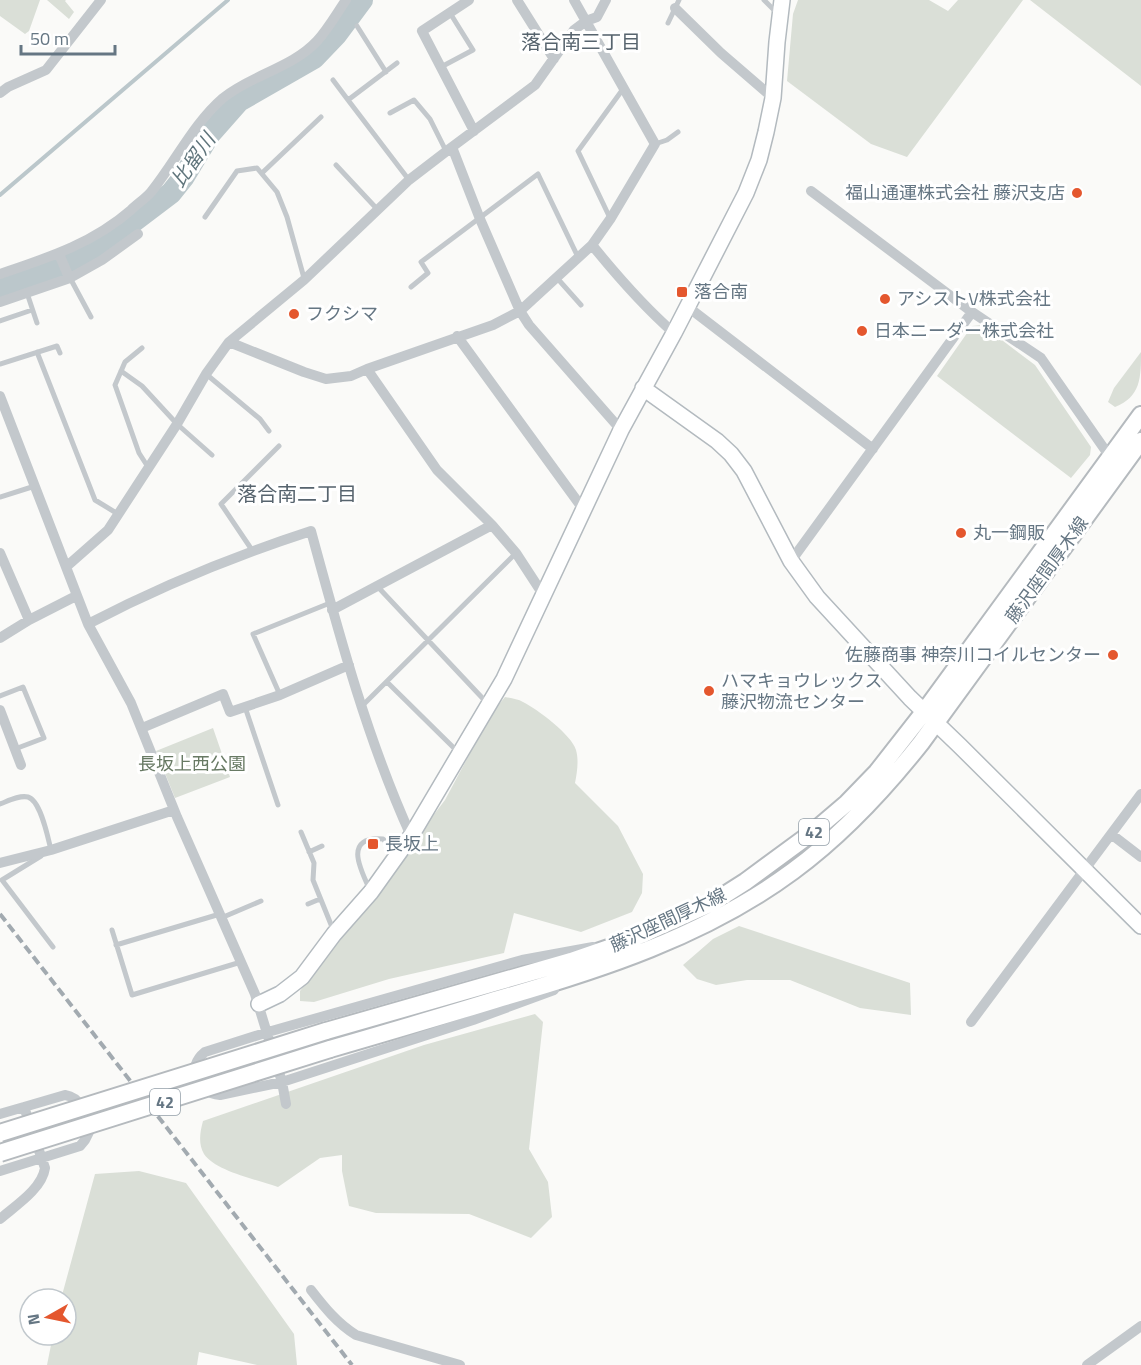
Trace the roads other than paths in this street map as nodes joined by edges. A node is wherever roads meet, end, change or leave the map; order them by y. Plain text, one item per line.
1 (101, 0) edge
2 (346, 0) edge
3 (469, 0) edge
4 (517, 0) edge
5 (574, 0) edge
6 (606, 0) edge
7 (764, 0) edge
8 (782, 0) edge
9 (677, 4) edge
10 (450, 13) junction
11 (780, 17) junction
12 (586, 21) junction
13 (668, 23) dead end
14 (357, 26) dead end
15 (554, 59) junction
16 (397, 63) dead end
17 (441, 67) junction
18 (386, 72) junction
19 (333, 80) dead end
20 (623, 89) junction
21 (0, 93) edge
22 (773, 98) junction
23 (348, 100) junction
24 (390, 113) dead end
25 (321, 117) dead end
26 (474, 131) junction
27 (678, 132) dead end
28 (655, 144) junction
29 (449, 149) junction
30 (336, 165) dead end
31 (262, 173) junction
32 (409, 180) junction
33 (811, 191) dead end
34 (379, 210) junction
35 (205, 217) dead end
36 (611, 218) junction
37 (480, 219) junction
38 (138, 234) dead end
39 (591, 245) junction
40 (60, 256) junction
41 (578, 257) junction
42 (0, 274) edge
43 (69, 276) junction
44 (557, 278) junction
45 (304, 280) junction
46 (411, 287) dead end
47 (27, 293) junction
48 (0, 302) edge
49 (581, 305) dead end
50 (688, 307) junction
51 (33, 310) junction
52 (520, 311) junction
53 (972, 312) junction
54 (91, 317) dead end
55 (0, 321) edge
56 (38, 323) dead end
57 (674, 333) junction
58 (457, 336) junction
59 (229, 342) junction
60 (142, 348) dead end
61 (38, 352) junction
62 (60, 353) dead end
63 (0, 364) edge
64 (367, 369) junction
65 (121, 371) junction
66 (206, 374) junction
67 (643, 388) junction
68 (1, 401) edge
69 (1141, 415) edge
70 (177, 424) junction
71 (621, 430) junction
72 (269, 431) dead end
73 (1141, 441) edge
74 (279, 446) dead end
75 (873, 449) junction
76 (212, 455) dead end
77 (1110, 457) junction
78 (148, 467) junction
79 (35, 486) junction
80 (0, 497) edge
81 (583, 508) junction
82 (118, 514) junction
83 (492, 525) junction
84 (252, 550) junction
85 (0, 553) edge
86 (516, 553) junction
87 (791, 561) junction
88 (66, 567) junction
89 (376, 586) junction
90 (76, 596) junction
91 (544, 596) junction
92 (331, 607) junction
93 (29, 620) junction
94 (88, 624) junction
95 (0, 638) edge
96 (429, 641) junction
97 (349, 665) junction
98 (387, 682) junction
99 (280, 695) junction
100 (0, 696) edge
101 (489, 705) junction
102 (362, 706) junction
103 (245, 707) junction
104 (0, 710) edge
105 (930, 717) junction
106 (142, 728) junction
107 (15, 750) junction
108 (460, 754) junction
109 (21, 765) dead end
110 (1141, 794) edge
111 (0, 804) edge
112 (278, 805) dead end
113 (174, 810) junction
114 (301, 832) dead end
115 (1111, 834) junction
116 (411, 836) junction
117 (322, 846) dead end
118 (51, 850) junction
119 (309, 852) junction
120 (398, 855) junction
121 (1141, 857) edge
122 (0, 863) edge
123 (1085, 869) junction
124 (371, 892) junction
125 (320, 899) junction
126 (261, 901) dead end
127 (308, 904) dead end
128 (221, 916) junction
129 (1141, 926) edge
130 (112, 930) dead end
131 (334, 934) junction
132 (623, 943) junction
133 (116, 945) junction
134 (53, 947) dead end
135 (241, 962) junction
136 (586, 974) junction
137 (259, 1004) junction
138 (971, 1022) dead end
139 (268, 1032) junction
140 (282, 1082) junction
141 (286, 1104) dead end
142 (24, 1107) junction
143 (0, 1114) edge
144 (0, 1133) edge
145 (0, 1153) edge
146 (43, 1158) junction
147 (0, 1171) edge
148 (0, 1220) edge
149 (311, 1290) dead end
150 (1141, 1326) edge
151 (460, 1365) edge
152 (1087, 1365) edge

1 - 21 street
2 - 40 street
3 - 10 street
4 - 15 street
5 - 12 street
6 - 12 street
7 - 11 lane
8 - 11 street
9 - 13 lane
9 - 22 street
10 - 17 street
10 - 17 lane
11 - 22 street
12 - 15 street
12 - 20 street
14 - 18 lane
15 - 26 street
16 - 18 lane
17 - 26 street
18 - 23 lane
19 - 23 lane
20 - 28 street
20 - 36 lane
22 - 50 street
23 - 32 lane
24 - 29 lane
25 - 31 lane
26 - 29 street
27 - 28 lane
28 - 36 street
29 - 32 street
29 - 37 street
30 - 34 lane
31 - 35 lane
31 - 45 lane
32 - 34 street
33 - 53 street
34 - 45 street
36 - 39 street
37 - 41 lane
37 - 46 lane
37 - 52 street
38 - 43 street
39 - 41 street
39 - 57 street
40 - 42 street
40 - 43 street
41 - 44 street
43 - 47 street
43 - 54 lane
44 - 49 lane
44 - 52 street
45 - 59 street
47 - 48 street
47 - 51 lane
50 - 57 street
50 - 75 street
51 - 55 lane
51 - 56 lane
52 - 58 street
52 - 71 street
53 - 75 street
53 - 77 street
57 - 67 street
58 - 64 street
58 - 81 street
59 - 64 street
59 - 66 street
60 - 65 lane
61 - 62 lane
61 - 63 lane
61 - 82 lane
64 - 83 street
65 - 70 lane
65 - 78 lane
66 - 70 street
66 - 72 lane
67 - 71 street
67 - 87 street
68 - 79 street
69 - 77 main road, 藤沢座間厚木線 / 42
70 - 76 lane
70 - 78 street
71 - 81 street
73 - 105 main road, 藤沢座間厚木線 / 42
74 - 84 lane
75 - 87 street
77 - 105 main road, 藤沢座間厚木線 / 42
78 - 82 street
79 - 80 lane
79 - 88 street
81 - 91 street
82 - 88 street
83 - 86 street
83 - 89 street
84 - 92 street
84 - 94 street
85 - 93 street
86 - 91 street
86 - 96 lane
87 - 105 street
88 - 90 street
89 - 92 street
89 - 96 lane
90 - 93 street
90 - 94 street
91 - 101 street
92 - 97 street
92 - 99 lane
93 - 95 street
94 - 106 street
96 - 98 lane
96 - 101 lane
97 - 99 street
97 - 102 street
98 - 102 lane
98 - 108 lane
99 - 103 street
100 - 107 lane
101 - 108 street
102 - 116 street
103 - 106 street
103 - 112 lane
104 - 107 street
105 - 123 street
105 - 132 main road, 藤沢座間厚木線 / 42
105 - 136 main road, 藤沢座間厚木線 / 42
106 - 113 street
107 - 109 street
108 - 116 street
110 - 115 street
111 - 118 lane
113 - 118 street
113 - 128 street
114 - 119 lane
115 - 121 street
115 - 123 street
116 - 120 street
117 - 119 lane
118 - 122 street
118 - 134 lane
119 - 125 lane
120 - 124 street
120 - 124 lane
123 - 129 street
123 - 138 street
124 - 131 street
125 - 127 lane
125 - 131 lane
126 - 128 lane
128 - 133 lane
128 - 135 street
130 - 133 lane
131 - 137 street
132 - 139 street
132 - 144 main road, 藤沢座間厚木線 / 42, bridge
133 - 135 lane
135 - 137 street
136 - 140 street
136 - 145 main road, 藤沢座間厚木線 / 42, bridge
137 - 139 street
139 - 140 street
139 - 140 street
140 - 141 street
142 - 143 street
142 - 146 street
142 - 146 street
146 - 147 street
146 - 148 street
149 - 151 street
150 - 152 street

